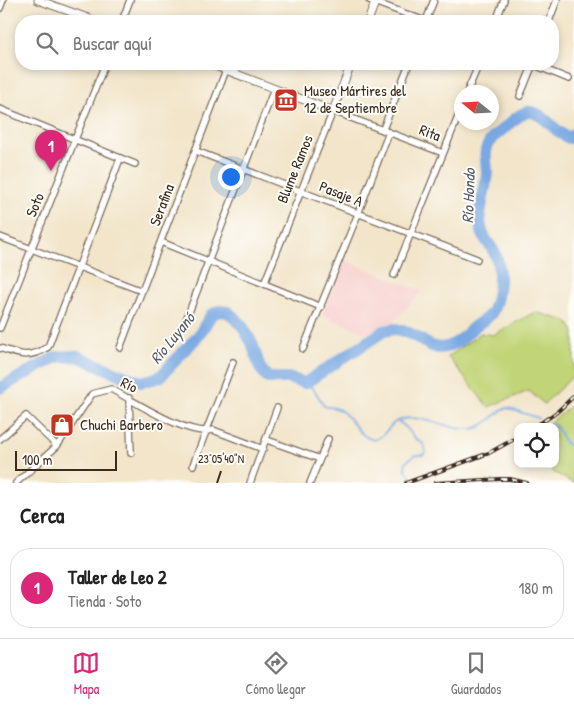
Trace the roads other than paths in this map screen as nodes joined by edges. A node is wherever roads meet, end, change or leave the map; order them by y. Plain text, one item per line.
1 (3, 0) edge
2 (38, 0) edge
3 (130, 0) edge
4 (434, 0) edge
5 (504, 0) edge
6 (557, 0) edge
7 (373, 1) edge
8 (0, 8) edge
9 (79, 15) edge
10 (124, 15) edge
11 (370, 15) edge
12 (409, 15) edge
13 (428, 15) edge
14 (498, 15) edge
15 (551, 15) edge
16 (103, 70) edge
17 (226, 70) joint
18 (349, 70) edge
19 (407, 70) edge
20 (476, 70) edge
21 (530, 70) edge
22 (547, 70) edge
23 (569, 79) dead end
24 (470, 85) edge
25 (274, 89) junction
26 (520, 96) dead end
27 (0, 109) edge
28 (333, 111) junction
29 (454, 126) edge
30 (386, 131) junction
31 (75, 140) junction
32 (196, 152) junction
33 (443, 153) junction
34 (120, 158) junction
35 (135, 164) dead end
36 (243, 169) junction
37 (301, 192) junction
38 (358, 214) junction
39 (412, 234) junction
40 (0, 237) edge
41 (161, 242) junction
42 (31, 250) junction
43 (477, 259) dead end
44 (209, 261) junction
45 (78, 266) junction
46 (394, 275) dead end
47 (264, 284) junction
48 (142, 291) junction
49 (321, 307) junction
50 (186, 320) dead end
51 (0, 328) edge
52 (0, 348) edge
53 (120, 348) dead end
54 (303, 349) dead end
55 (233, 362) dead end
56 (129, 398) junction
57 (277, 408) dead end
58 (206, 432) junction
59 (0, 439) edge
60 (328, 439) dead end
61 (266, 440) junction
62 (57, 446) junction
63 (263, 449) junction
64 (131, 453) dead end
65 (320, 459) junction
66 (193, 464) dead end
67 (16, 483) edge
68 (250, 483) edge
69 (310, 483) edge

1 - 8 street
2 - 9 street
3 - 10 street
4 - 13 street
5 - 14 street
6 - 15 street
7 - 11 street
7 - 12 street
16 - 31 street, Soto
17 - 25 street, Rita
17 - 32 street, Serafina
18 - 28 street, Blume Ramos
19 - 30 street
20 - 24 street
21 - 26 street
22 - 23 street
25 - 28 street, Rita
25 - 36 street
27 - 31 street
28 - 30 street, Rita
28 - 37 street, Blume Ramos
29 - 33 street
30 - 33 street, Rita
30 - 38 street
31 - 34 street
31 - 42 street, Soto
32 - 36 street, Pasaje A
32 - 41 street, Serafina
33 - 39 street
34 - 35 street
34 - 45 street
36 - 37 street, Pasaje A
36 - 44 street
37 - 38 street, Pasaje A
37 - 47 street, Blume Ramos
38 - 39 street, Pasaje A
38 - 49 street
39 - 43 street, Pasaje A
39 - 46 street
40 - 42 street
41 - 44 street
41 - 48 street, Serafina
42 - 45 street
42 - 51 street, Soto
44 - 47 street
44 - 50 street
45 - 48 street
45 - 52 street
47 - 49 street
48 - 53 street, Serafina
49 - 54 street
55 - 58 street
56 - 58 street, Río
56 - 62 street, Río
56 - 64 street
57 - 61 street
58 - 63 street, Río
58 - 66 street
59 - 62 street
60 - 65 street
61 - 63 street
61 - 65 street
62 - 67 street, Río
63 - 68 street
65 - 69 street

